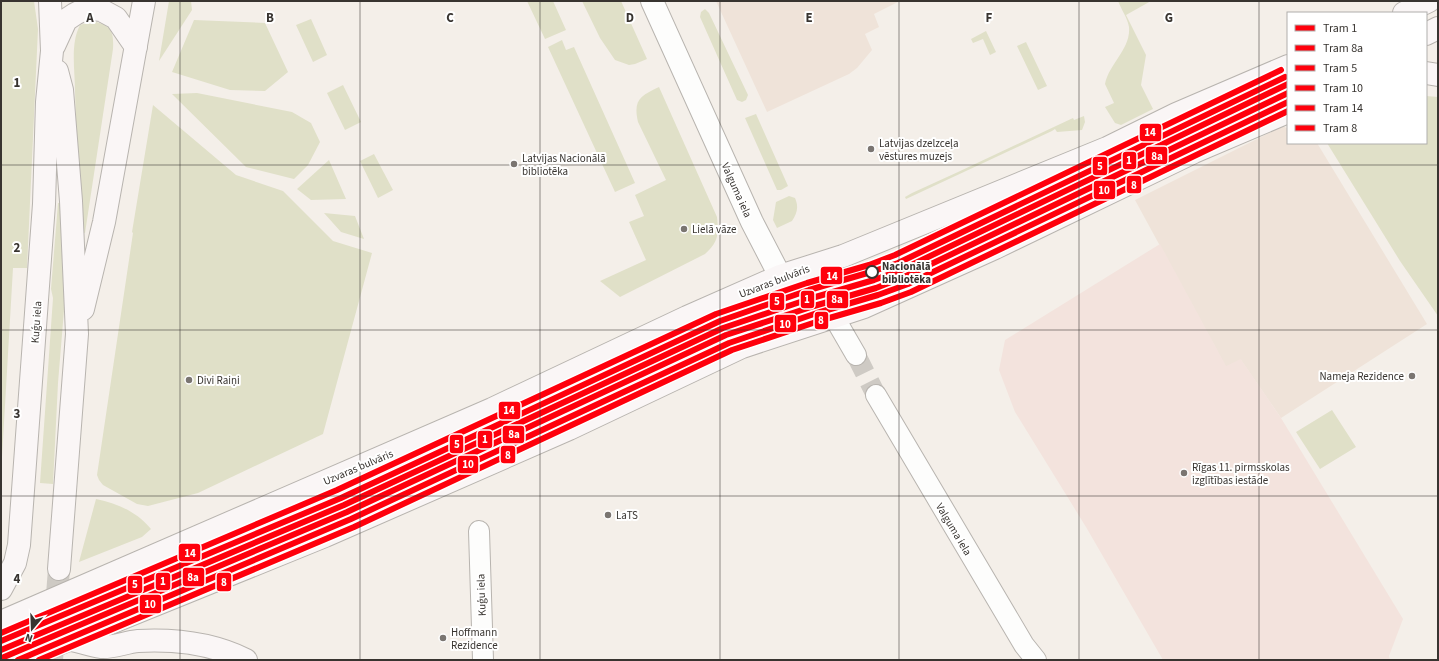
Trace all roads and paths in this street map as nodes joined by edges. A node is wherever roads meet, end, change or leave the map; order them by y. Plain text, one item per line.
1 (50, 1) edge
2 (144, 1) edge
3 (652, 1) edge
4 (1428, 1) edge
5 (1406, 12) edge
6 (1427, 21) edge
7 (1438, 22) edge
8 (1438, 28) edge
9 (1427, 34) edge
10 (136, 47) junction
11 (52, 51) junction
12 (1287, 66) edge
13 (1427, 73) edge
14 (1438, 75) edge
15 (1287, 112) edge
16 (780, 276) junction
17 (834, 317) junction
18 (77, 334) junction
19 (856, 355) tunnel mouth
20 (876, 395) tunnel mouth
21 (478, 530) dead end
22 (59, 569) tunnel mouth
23 (1, 589) edge
24 (1, 622) edge
25 (71, 640) junction
26 (20, 660) edge
27 (246, 660) edge
28 (483, 660) edge
29 (1036, 660) edge

1 - 11 main road, Kuģu iela
2 - 10 main road, Kuģu iela
3 - 16 street, Valguma iela
4 - 5 main road
6 - 7 main road
8 - 9 main road
10 - 11 main road
10 - 18 main road, Kuģu iela
11 - 18 main road, Kuģu iela
11 - 23 main road, Kuģu iela
12 - 16 main road, Uzvaras bulvāris
13 - 14 main road
15 - 17 main road
16 - 17 street
16 - 24 main road, Uzvaras bulvāris
17 - 19 street
17 - 25 main road
18 - 22 main road, Kuģu iela
20 - 29 street, Valguma iela
21 - 28 street, Kuģu iela
25 - 26 main road
25 - 27 main road

